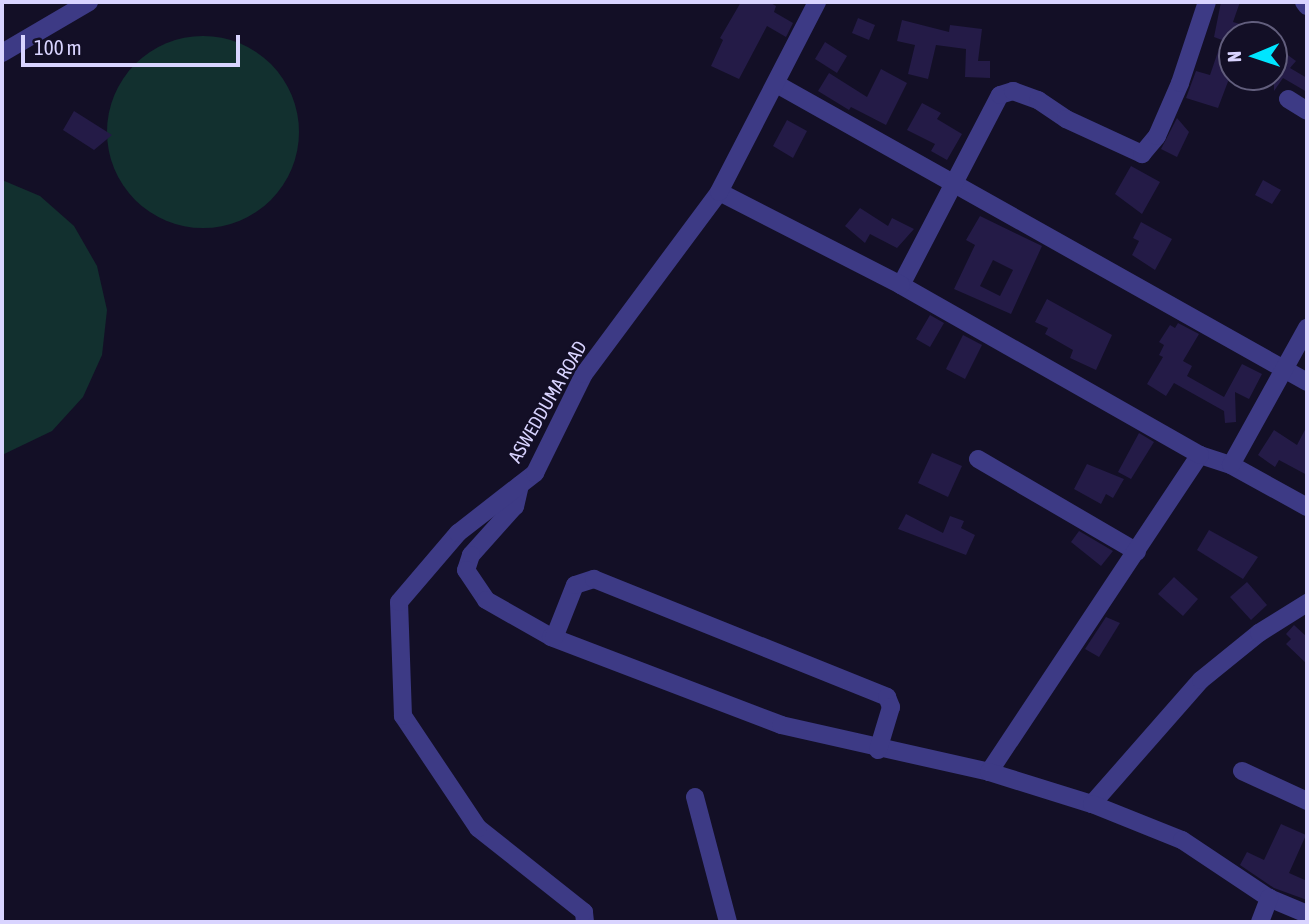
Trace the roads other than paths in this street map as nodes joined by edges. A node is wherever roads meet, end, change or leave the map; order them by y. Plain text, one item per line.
1 (89, 2) edge
2 (817, 2) edge
3 (1207, 2) edge
4 (1304, 2) edge
5 (1307, 6) edge
6 (2, 53) edge
7 (780, 86) dead end
8 (1288, 99) dead end
9 (1307, 111) edge
10 (956, 186) junction
11 (719, 192) junction
12 (901, 285) junction
13 (1307, 328) edge
14 (1285, 370) junction
15 (1307, 382) edge
16 (1200, 455) junction
17 (978, 460) dead end
18 (1231, 465) junction
19 (520, 485) junction
20 (1307, 507) edge
21 (1137, 552) junction
22 (1307, 603) edge
23 (554, 638) junction
24 (878, 750) junction
25 (1242, 771) dead end
26 (989, 772) junction
27 (695, 797) dead end
28 (1307, 801) edge
29 (1093, 804) junction
30 (1269, 898) junction
31 (1307, 914) edge
32 (585, 922) edge
33 (728, 922) edge
34 (1260, 922) edge

1 - 6 street
2 - 11 street, ASWEDDUMA ROAD
3 - 10 street
4 - 5 street
7 - 10 street
8 - 9 street
10 - 12 street
10 - 14 street
11 - 12 street
11 - 19 street, ASWEDDUMA ROAD
12 - 16 street
13 - 14 street
14 - 15 street
14 - 18 street
16 - 18 street
16 - 21 street
17 - 21 street
18 - 20 street
19 - 23 street
19 - 32 street, ASWEDDUMA ROAD
21 - 26 street
22 - 29 street
23 - 24 street
23 - 24 street
24 - 26 street
25 - 28 street
26 - 29 street
27 - 33 street
29 - 30 street
30 - 31 street
30 - 34 street

